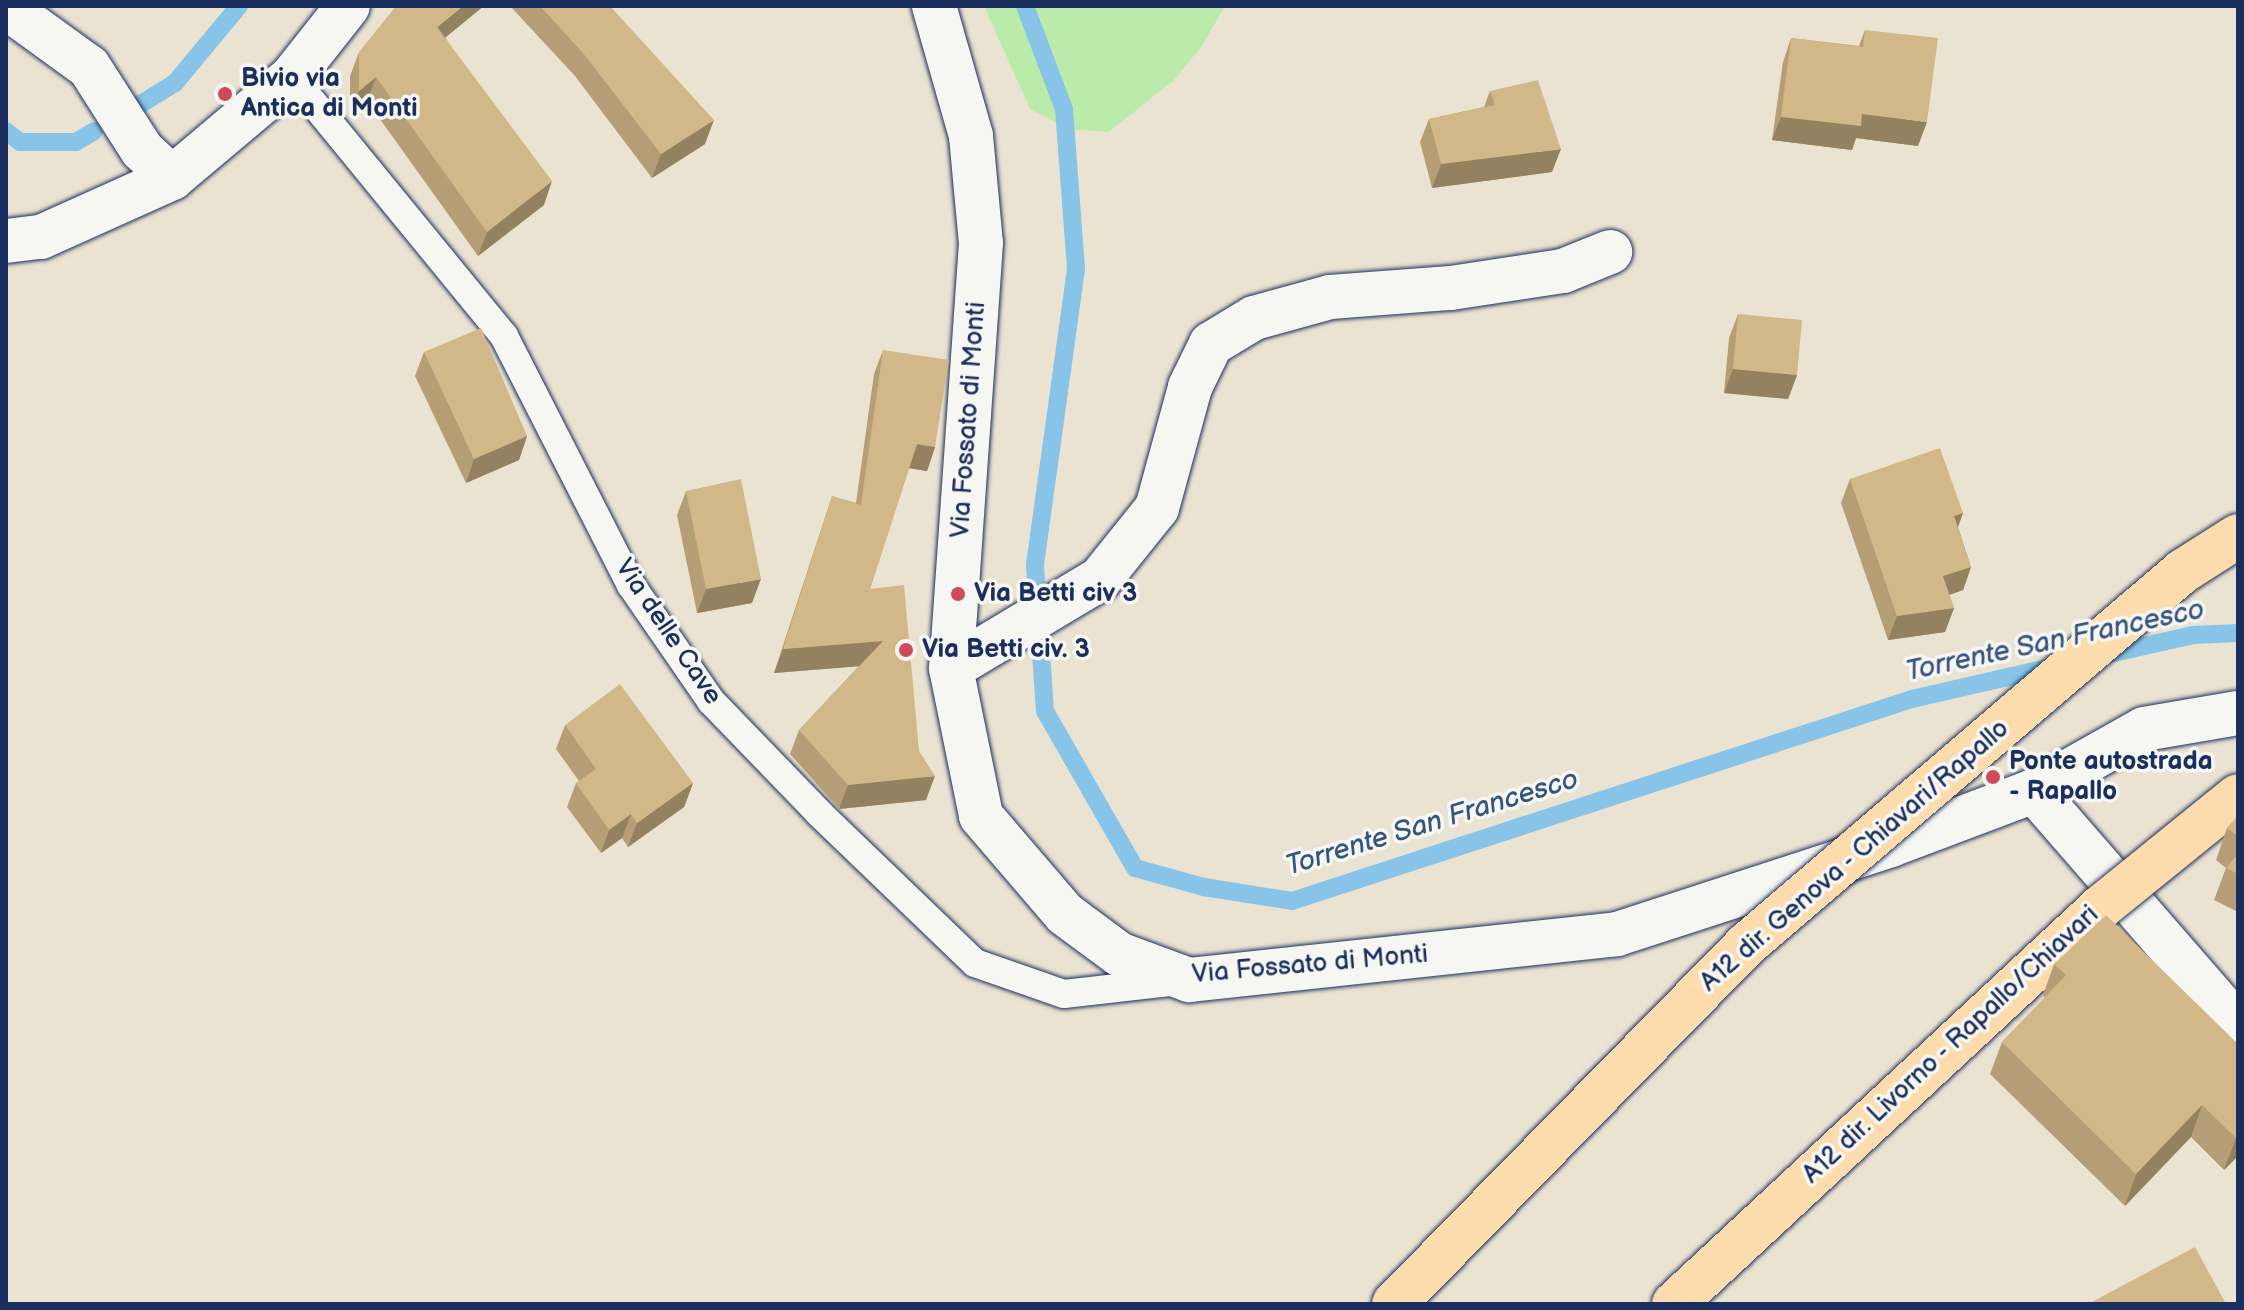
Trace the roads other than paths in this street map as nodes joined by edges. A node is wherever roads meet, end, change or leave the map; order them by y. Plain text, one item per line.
1 (348, 6) edge
2 (934, 6) edge
3 (6, 7) edge
4 (292, 77) junction
5 (157, 164) junction
6 (6, 241) edge
7 (1610, 252) dead end
8 (2238, 536) edge
9 (966, 661) junction
10 (2238, 713) edge
11 (2034, 791) junction
12 (2238, 796) edge
13 (1189, 980) junction
14 (2238, 1026) edge
15 (1394, 1304) edge
16 (1674, 1304) edge

1 - 4 street
2 - 9 street, Via Fossato di Monti
3 - 5 street
4 - 5 street
4 - 13 lane, Via delle Cave
5 - 6 street
7 - 9 street
8 - 15 highway, A12 dir. Genova - Chiavari/Rapallo, bridge
9 - 13 street, Via Fossato di Monti
10 - 11 street, Via Fossato di Monti
11 - 13 street, Via Fossato di Monti
11 - 14 street
12 - 16 highway, A12 dir. Livorno - Rapallo/Chiavari, bridge

